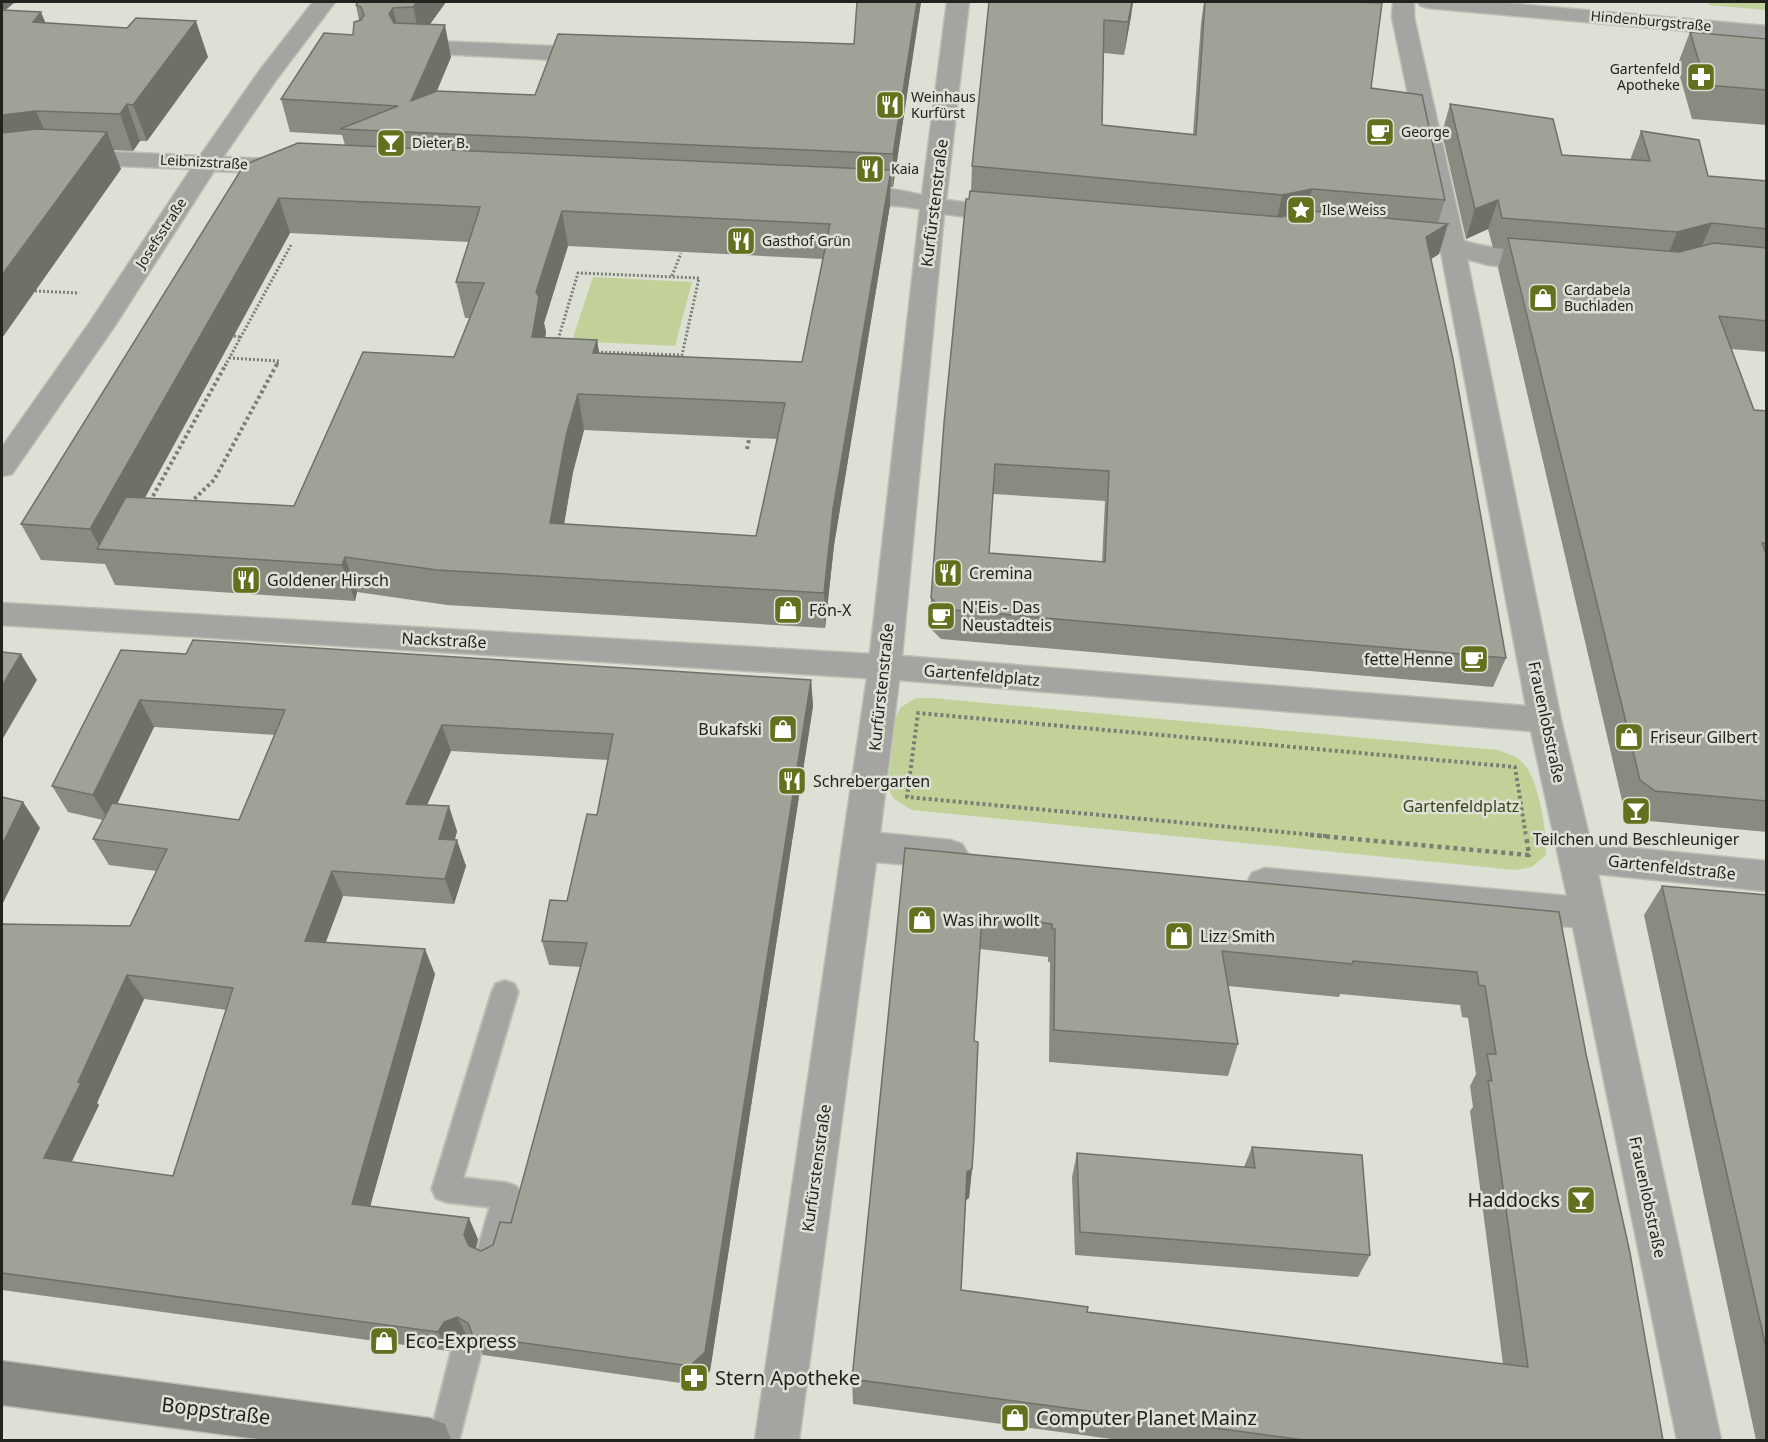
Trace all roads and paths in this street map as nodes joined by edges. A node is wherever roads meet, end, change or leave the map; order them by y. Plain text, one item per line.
1 (324, 2) edge
2 (958, 2) edge
3 (1403, 2) edge
4 (1428, 2) edge
5 (1767, 32) edge
6 (293, 40) junction
7 (324, 42) edge
8 (409, 47) edge
9 (623, 57) edge
10 (2, 162) edge
11 (207, 162) junction
12 (314, 168) edge
13 (826, 194) edge
14 (933, 205) junction
15 (1031, 217) edge
16 (1375, 239) edge
17 (291, 245) edge
18 (1452, 246) junction
19 (681, 253) edge
20 (278, 255) dead end
21 (285, 255) junction
22 (1571, 264) edge
23 (672, 276) junction
24 (35, 291) dead end
25 (83, 293) dead end
26 (248, 309) dead end
27 (255, 310) junction
28 (234, 336) dead end
29 (240, 337) junction
30 (554, 350) edge
31 (589, 351) edge
32 (229, 358) junction
33 (214, 374) dead end
34 (220, 374) junction
35 (751, 427) edge
36 (183, 430) dead end
37 (189, 430) junction
38 (747, 449) edge
39 (2, 467) edge
40 (167, 470) junction
41 (160, 471) dead end
42 (153, 496) edge
43 (185, 508) edge
44 (2, 614) edge
45 (885, 667) junction
46 (1545, 720) junction
47 (1515, 767) joint
48 (862, 846) junction
49 (977, 857) edge
50 (1577, 857) junction
51 (1767, 876) edge
52 (1236, 881) edge
53 (1587, 913) junction
54 (505, 992) dead end
55 (490, 1255) edge
56 (466, 1353) edge
57 (2, 1383) edge
58 (242, 1428) edge
59 (429, 1440) edge
60 (444, 1440) edge
61 (777, 1440) edge
62 (1699, 1440) edge

1 - 6 street, Josefsstraße
2 - 14 street, Kurfürstenstraße
3 - 18 street, Frauenlobstraße
4 - 5 street, Hindenburgstraße
6 - 7 street
6 - 11 street, Josefsstraße
8 - 9 street
10 - 11 street, Leibnizstraße
11 - 12 street, Leibnizstraße
11 - 39 street, Josefsstraße
13 - 14 street
14 - 15 street
14 - 45 street, Kurfürstenstraße
16 - 18 street
17 - 21 path
18 - 22 street
18 - 46 street, Frauenlobstraße
19 - 23 path
20 - 21 path
21 - 27 path
23 - 30 path
23 - 31 path
24 - 25 path
26 - 27 path
27 - 29 path
28 - 29 path
29 - 32 path
32 - 34 path
32 - 43 path
33 - 34 path
34 - 37 path
35 - 38 path
36 - 37 path
37 - 40 path
40 - 41 path
40 - 42 path
44 - 45 street, Nackstraße
45 - 46 street, Gartenfeldplatz
45 - 48 street, Kurfürstenstraße
46 - 50 street, Frauenlobstraße
47 - 47 path
48 - 49 street
48 - 61 street, Kurfürstenstraße
50 - 51 street, Gartenfeldstraße
50 - 53 street, Frauenlobstraße
52 - 53 street
53 - 62 street, Frauenlobstraße
54 - 55 lane
56 - 60 lane
57 - 58 street, Boppstraße
58 - 59 street, Boppstraße

